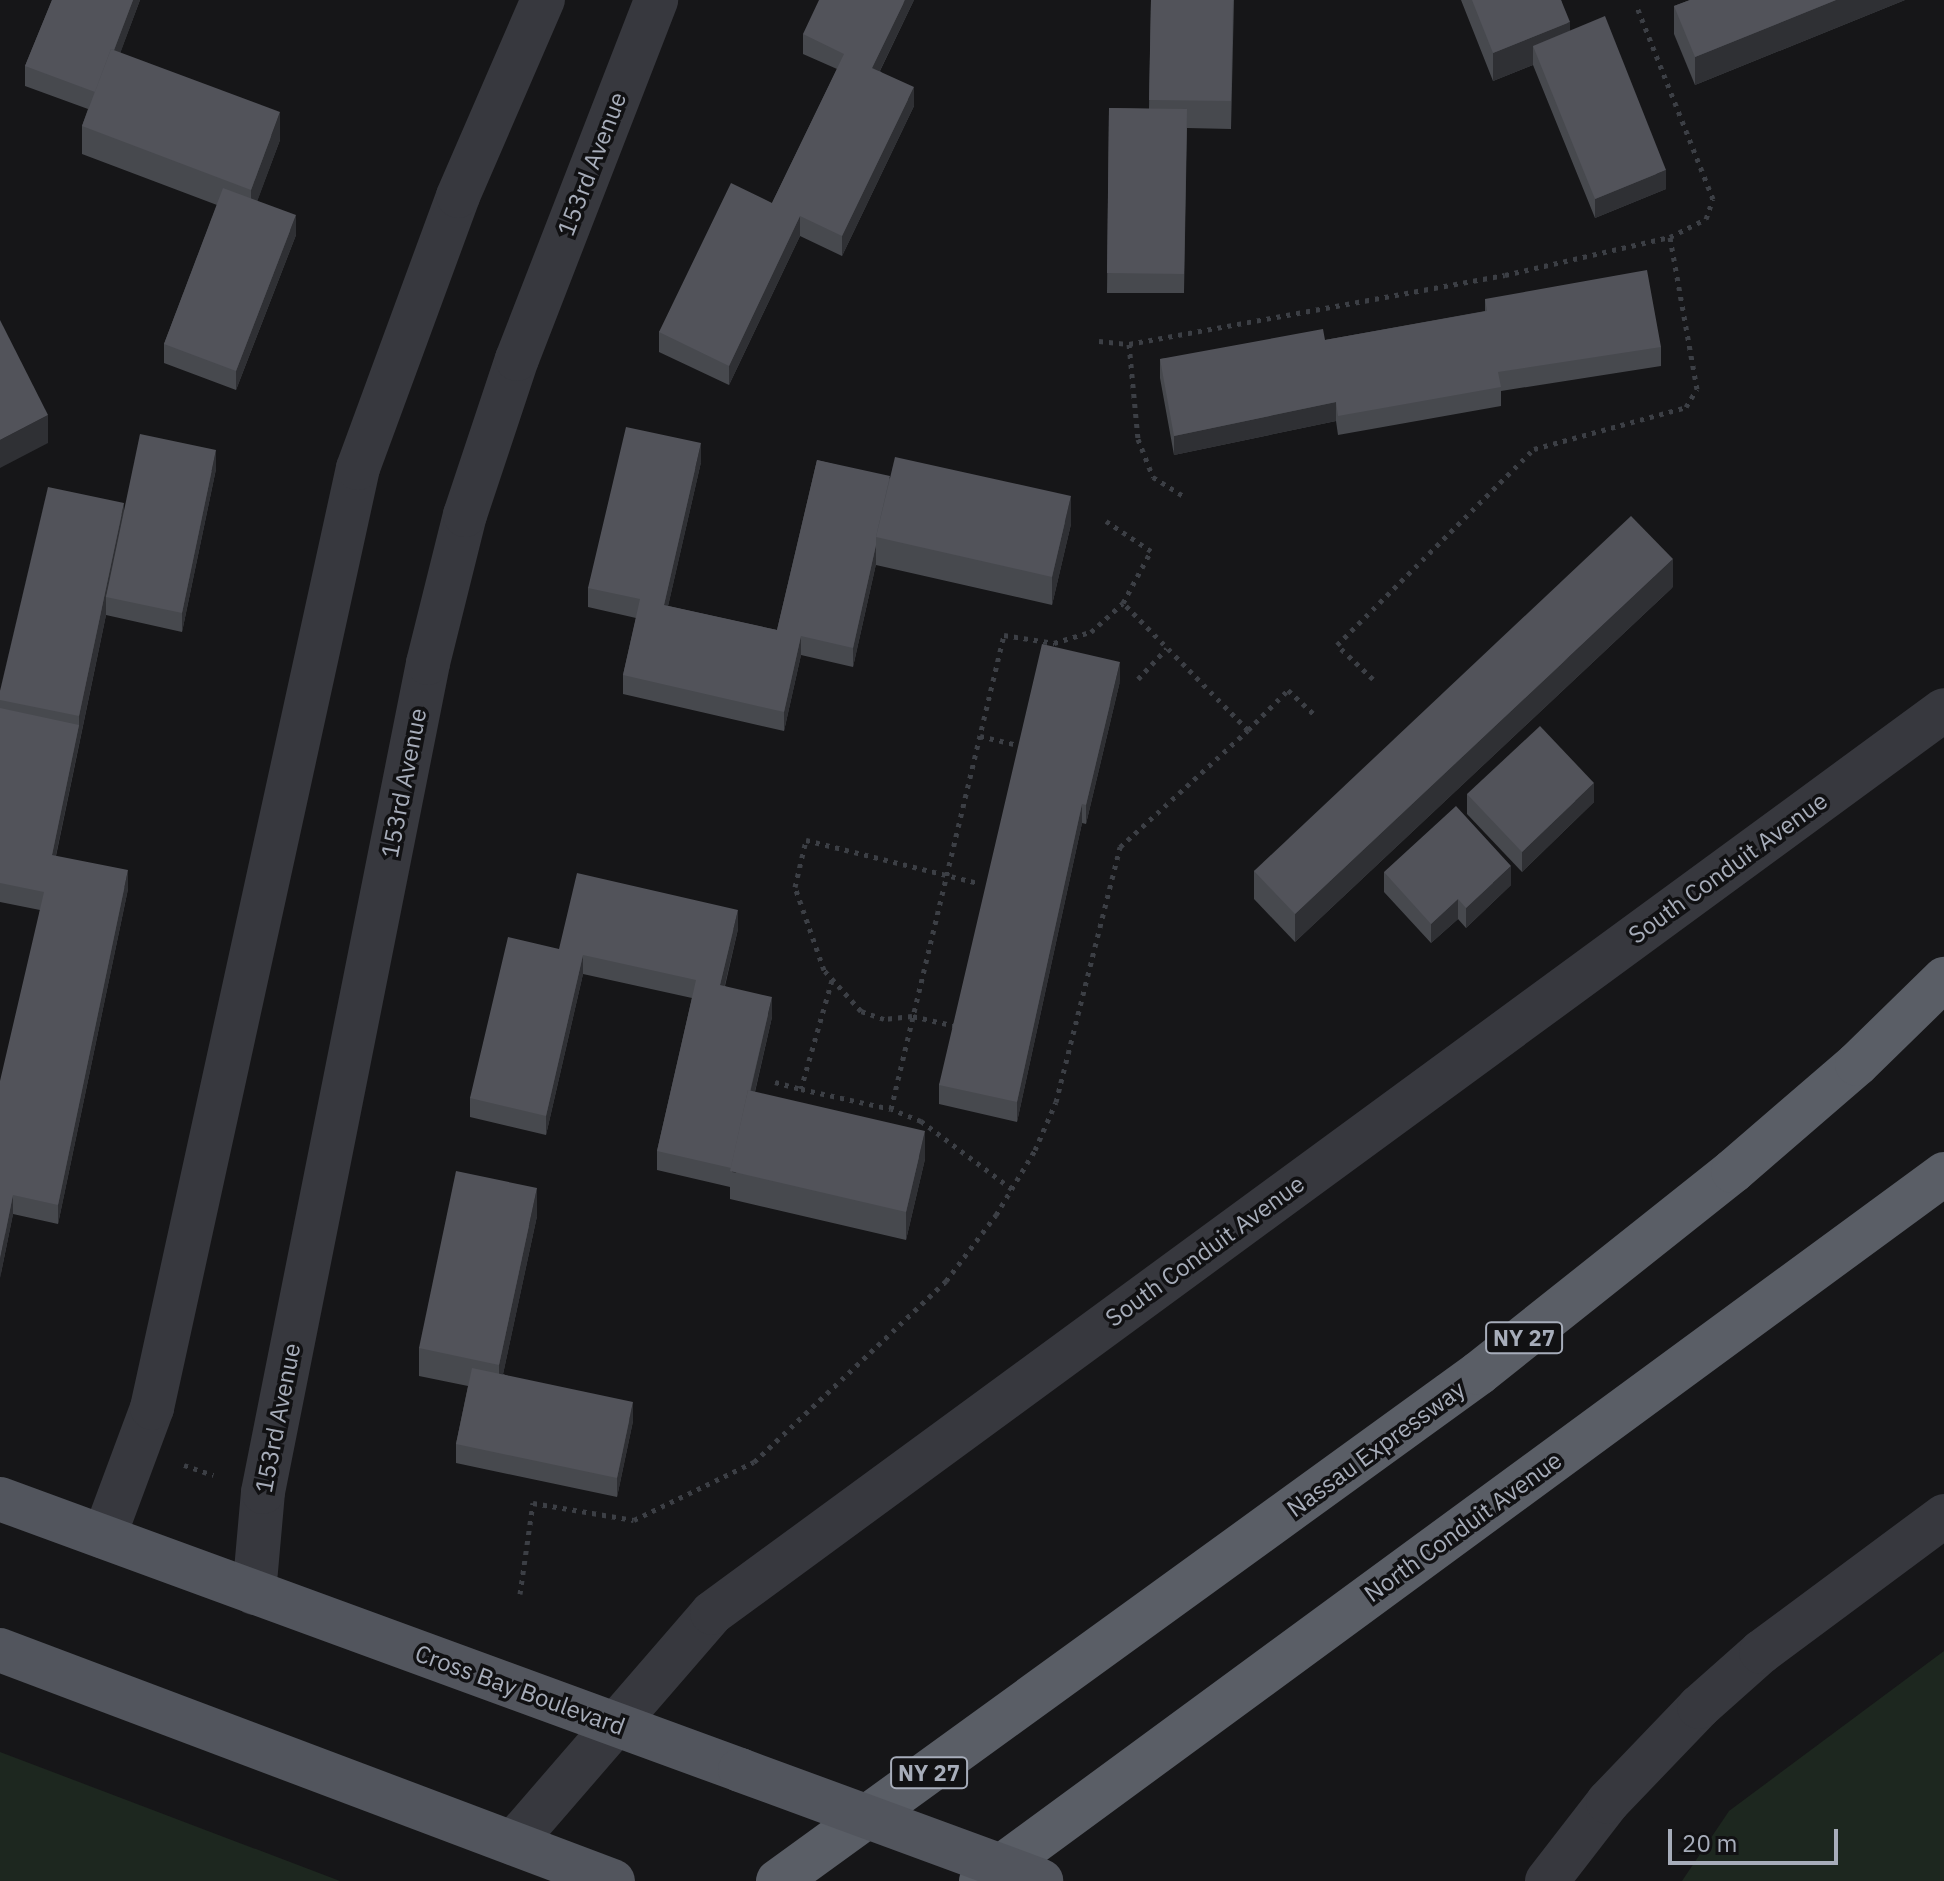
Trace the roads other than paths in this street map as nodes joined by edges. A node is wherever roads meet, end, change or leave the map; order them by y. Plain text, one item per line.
1 (543, 0) edge
2 (656, 0) edge
3 (1944, 710) edge
4 (1944, 979) edge
5 (1944, 1174) edge
6 (0, 1499) edge
7 (1944, 1516) edge
8 (104, 1537) junction
9 (254, 1593) junction
10 (0, 1650) edge
11 (616, 1725) junction
12 (513, 1843) junction
13 (610, 1880) edge
14 (778, 1881) edge
15 (981, 1881) edge
16 (1041, 1881) edge
17 (1547, 1881) edge

1 - 8 street
2 - 9 street, 153rd Avenue
3 - 11 street, South Conduit Avenue
4 - 14 highway, Nassau Expressway / NY 27
5 - 15 highway, North Conduit Avenue
6 - 8 main road, Cross Bay Boulevard
7 - 17 street
8 - 9 main road, Cross Bay Boulevard
9 - 11 main road, Cross Bay Boulevard
10 - 12 main road
11 - 12 street, South Conduit Avenue
11 - 16 main road, Cross Bay Boulevard, bridge
12 - 13 main road

